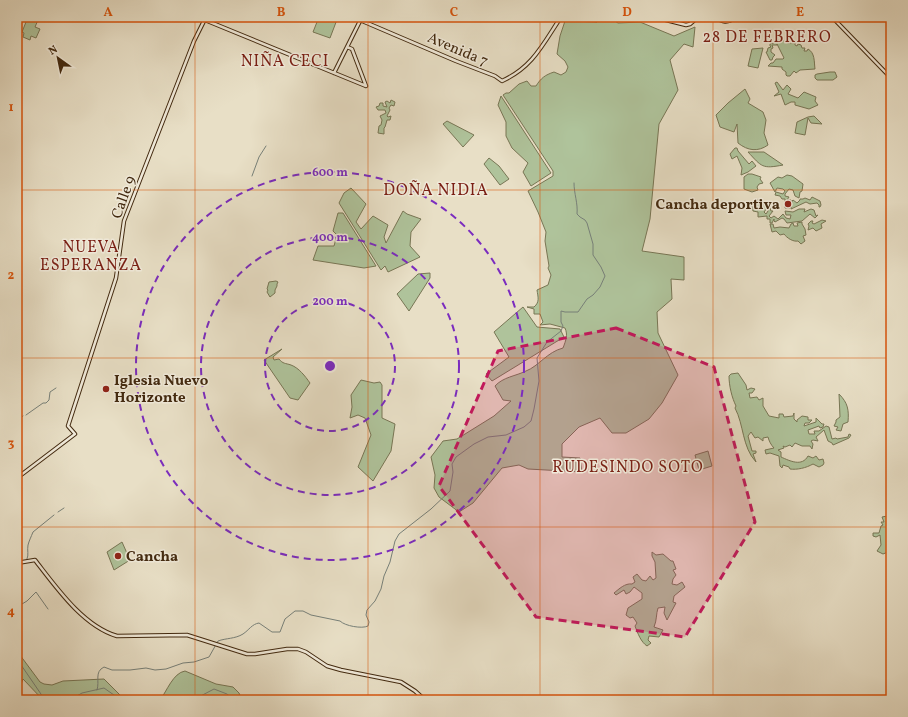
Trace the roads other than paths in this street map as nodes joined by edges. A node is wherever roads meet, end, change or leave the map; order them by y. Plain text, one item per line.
1 (561, 17) edge
2 (654, 17) edge
3 (698, 17) edge
4 (715, 17) edge
5 (735, 17) edge
6 (832, 17) edge
7 (205, 18) edge
8 (361, 19) edge
9 (347, 46) junction
10 (334, 73) junction
11 (891, 78) edge
12 (17, 478) edge
13 (17, 563) edge
14 (424, 699) edge

1 - 8 main road, Avenida 7
2 - 3 main road
4 - 5 main road
6 - 11 main road
7 - 10 main road
7 - 12 main road, Calle 9
8 - 9 main road
9 - 10 main road
9 - 10 main road
13 - 14 main road

